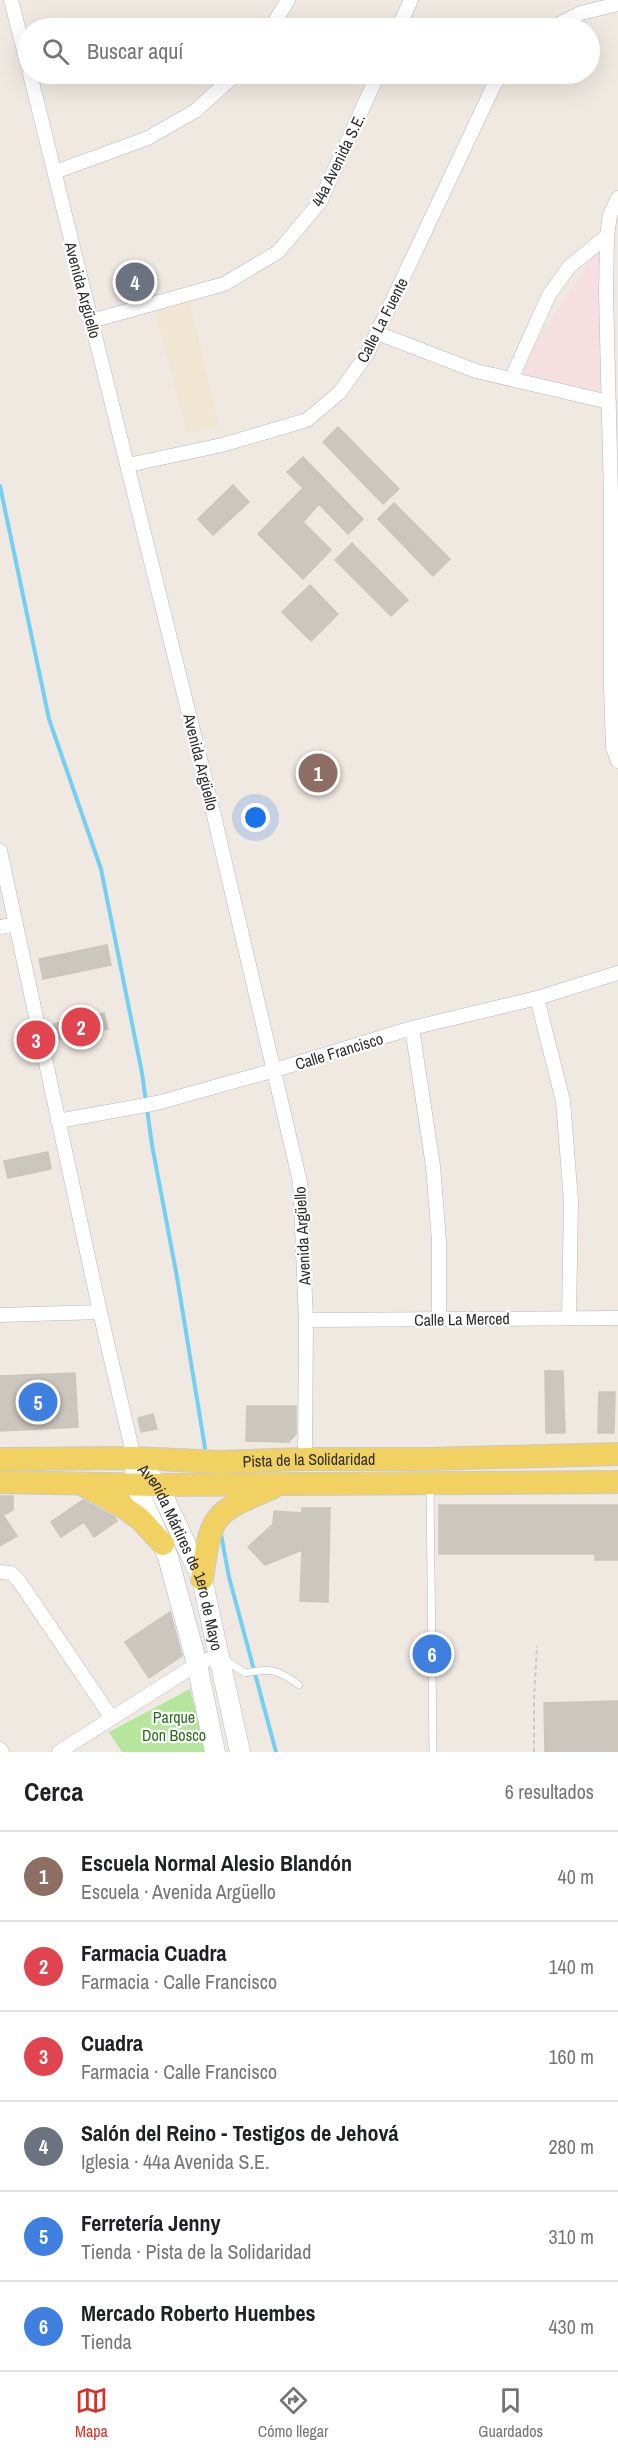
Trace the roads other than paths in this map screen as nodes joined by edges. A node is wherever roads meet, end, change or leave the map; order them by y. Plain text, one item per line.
1 (10, 0) edge
2 (288, 0) edge
3 (411, 0) edge
4 (618, 4) edge
5 (277, 18) edge
6 (403, 18) edge
7 (571, 18) edge
8 (18, 29) edge
9 (33, 84) edge
10 (225, 84) edge
11 (373, 84) edge
12 (495, 84) edge
13 (55, 172) junction
14 (618, 198) edge
15 (607, 236) junction
16 (92, 321) junction
17 (377, 333) junction
18 (511, 379) junction
19 (609, 402) junction
20 (129, 465) junction
21 (615, 494) edge
22 (615, 688) edge
23 (618, 761) edge
24 (0, 851) edge
25 (16, 924) junction
26 (0, 927) edge
27 (618, 973) edge
28 (537, 998) junction
29 (412, 1028) junction
30 (275, 1070) junction
31 (58, 1121) junction
32 (100, 1312) junction
33 (0, 1315) edge
34 (569, 1318) junction
35 (618, 1318) edge
36 (439, 1319) junction
37 (306, 1320) junction
38 (618, 1454) edge
39 (134, 1458) junction
40 (0, 1459) edge
41 (305, 1459) junction
42 (0, 1482) edge
43 (135, 1483) junction
44 (81, 1484) junction
45 (282, 1484) junction
46 (158, 1485) junction
47 (430, 1485) junction
48 (613, 1485) edge
49 (163, 1544) junction
50 (0, 1572) edge
51 (202, 1579) junction
52 (220, 1655) junction
53 (196, 1664) junction
54 (299, 1685) dead end
55 (111, 1717) junction
56 (59, 1752) edge
57 (215, 1752) edge
58 (240, 1752) edge
59 (433, 1752) edge

1 - 8 street
2 - 5 street
3 - 6 street
4 - 7 street
9 - 13 street, Avenida Argüello
10 - 13 street
11 - 16 street, 44a Avenida S.E.
12 - 17 street, Calle La Fuente
13 - 16 street, Avenida Argüello
14 - 15 street
15 - 18 street
15 - 19 street
16 - 20 street, Avenida Argüello
17 - 18 street
17 - 20 street, Calle La Fuente
18 - 19 street
19 - 21 street
20 - 30 street, Avenida Argüello
21 - 22 street
22 - 23 street
24 - 25 street
25 - 26 street
25 - 31 street
27 - 28 street, Calle Francisco
28 - 29 street, Calle Francisco
28 - 34 street
29 - 30 street, Calle Francisco
29 - 36 street
30 - 31 street, Calle Francisco
30 - 37 street, Avenida Argüello
31 - 32 street
32 - 33 street
32 - 39 street
34 - 35 street, Calle La Merced
34 - 36 street, Calle La Merced
36 - 37 street, Calle La Merced
37 - 41 street, Avenida Argüello
38 - 41 main road, Pista de la Solidaridad
39 - 40 main road, Pista de la Solidaridad
39 - 41 main road, Pista de la Solidaridad
39 - 43 main road, Avenida Mártires de 1ero de Mayo
39 - 46 main road, Avenida Mártires de 1ero de Mayo
42 - 44 main road, Pista de la Solidaridad
43 - 44 main road, Pista de la Solidaridad
43 - 46 main road, Pista de la Solidaridad
43 - 49 main road, Avenida Mártires de 1ero de Mayo
44 - 49 main road
45 - 46 main road, Pista de la Solidaridad
45 - 47 main road, Pista de la Solidaridad
45 - 51 main road
46 - 51 main road, Avenida Mártires de 1ero de Mayo
47 - 48 main road, Pista de la Solidaridad
47 - 59 lane
49 - 53 main road, Avenida Mártires de 1ero de Mayo
50 - 55 street
51 - 52 main road, Avenida Mártires de 1ero de Mayo
52 - 53 street
52 - 54 lane
52 - 58 main road, Avenida Mártires de 1ero de Mayo
53 - 55 street
53 - 57 main road, Avenida Mártires de 1ero de Mayo
55 - 56 street

